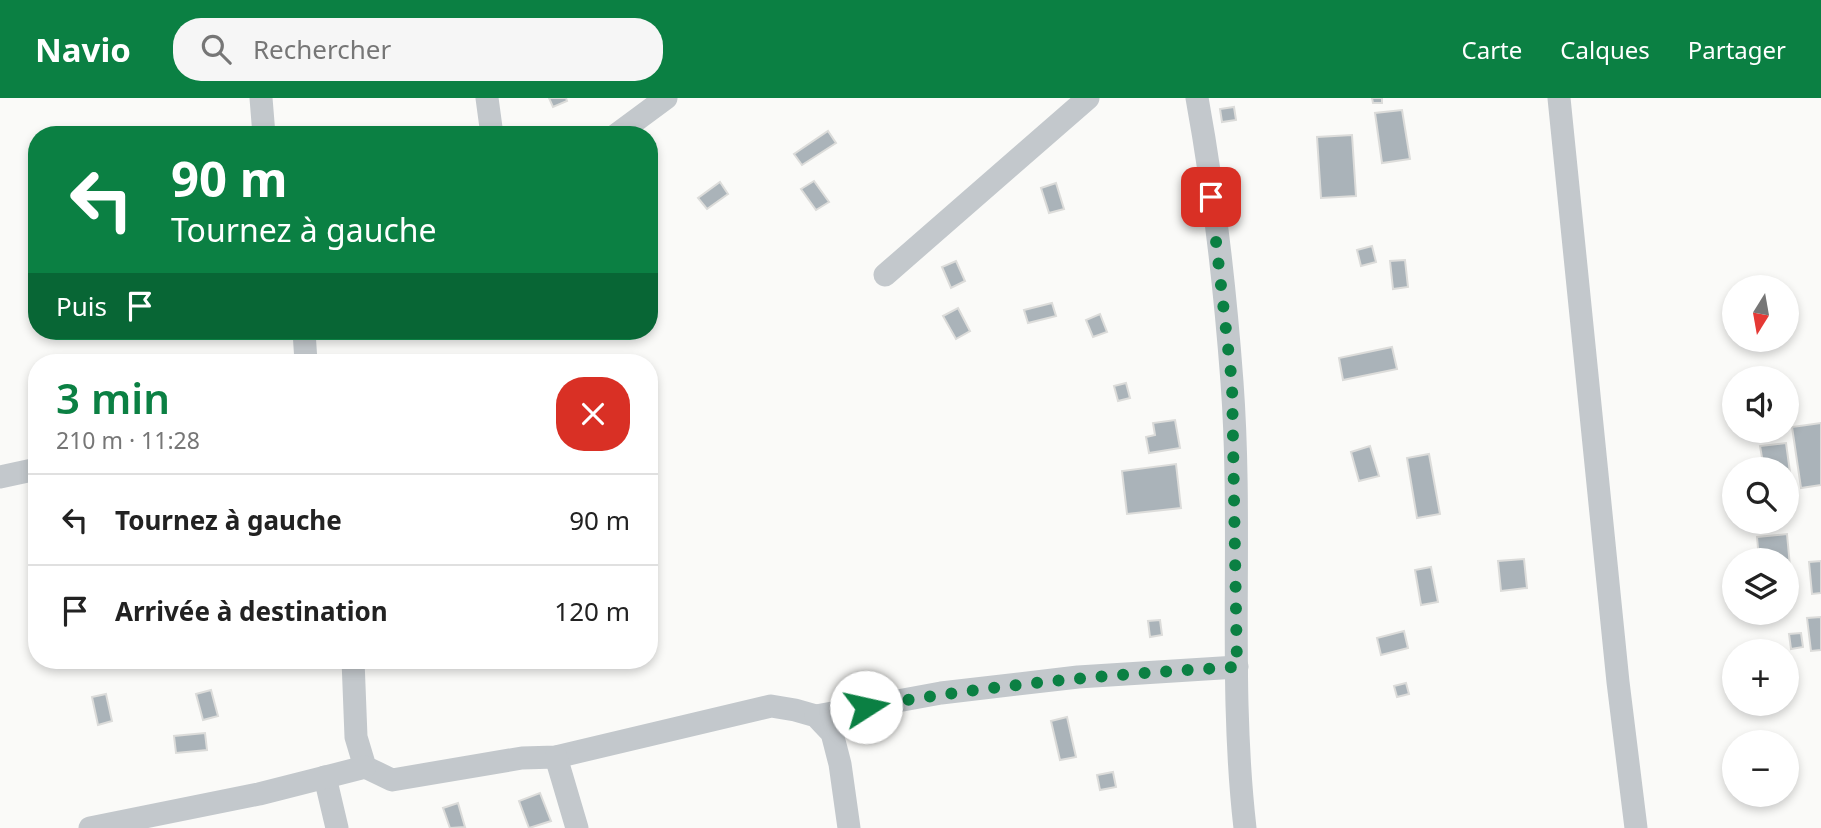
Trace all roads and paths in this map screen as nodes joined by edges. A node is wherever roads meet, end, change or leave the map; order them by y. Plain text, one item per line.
1 (261, 98) edge
2 (487, 98) edge
3 (666, 98) edge
4 (1088, 98) edge
5 (1197, 98) edge
6 (1559, 98) edge
7 (263, 126) edge
8 (491, 126) edge
9 (628, 126) edge
10 (885, 275) dead end
11 (28, 472) edge
12 (0, 477) edge
13 (1237, 667) junction
14 (353, 669) edge
15 (816, 716) junction
16 (556, 757) junction
17 (365, 767) junction
18 (325, 777) junction
19 (90, 828) edge
20 (337, 828) edge
21 (577, 828) edge
22 (849, 828) edge
23 (1245, 828) edge
24 (1636, 828) edge

1 - 7 street
2 - 8 street
3 - 9 street
4 - 10 street
5 - 13 street
6 - 24 street
11 - 12 street
13 - 15 street
13 - 23 street
14 - 17 street
15 - 16 street
15 - 22 street
16 - 17 street
16 - 21 street
17 - 18 street
18 - 19 street
18 - 20 street

